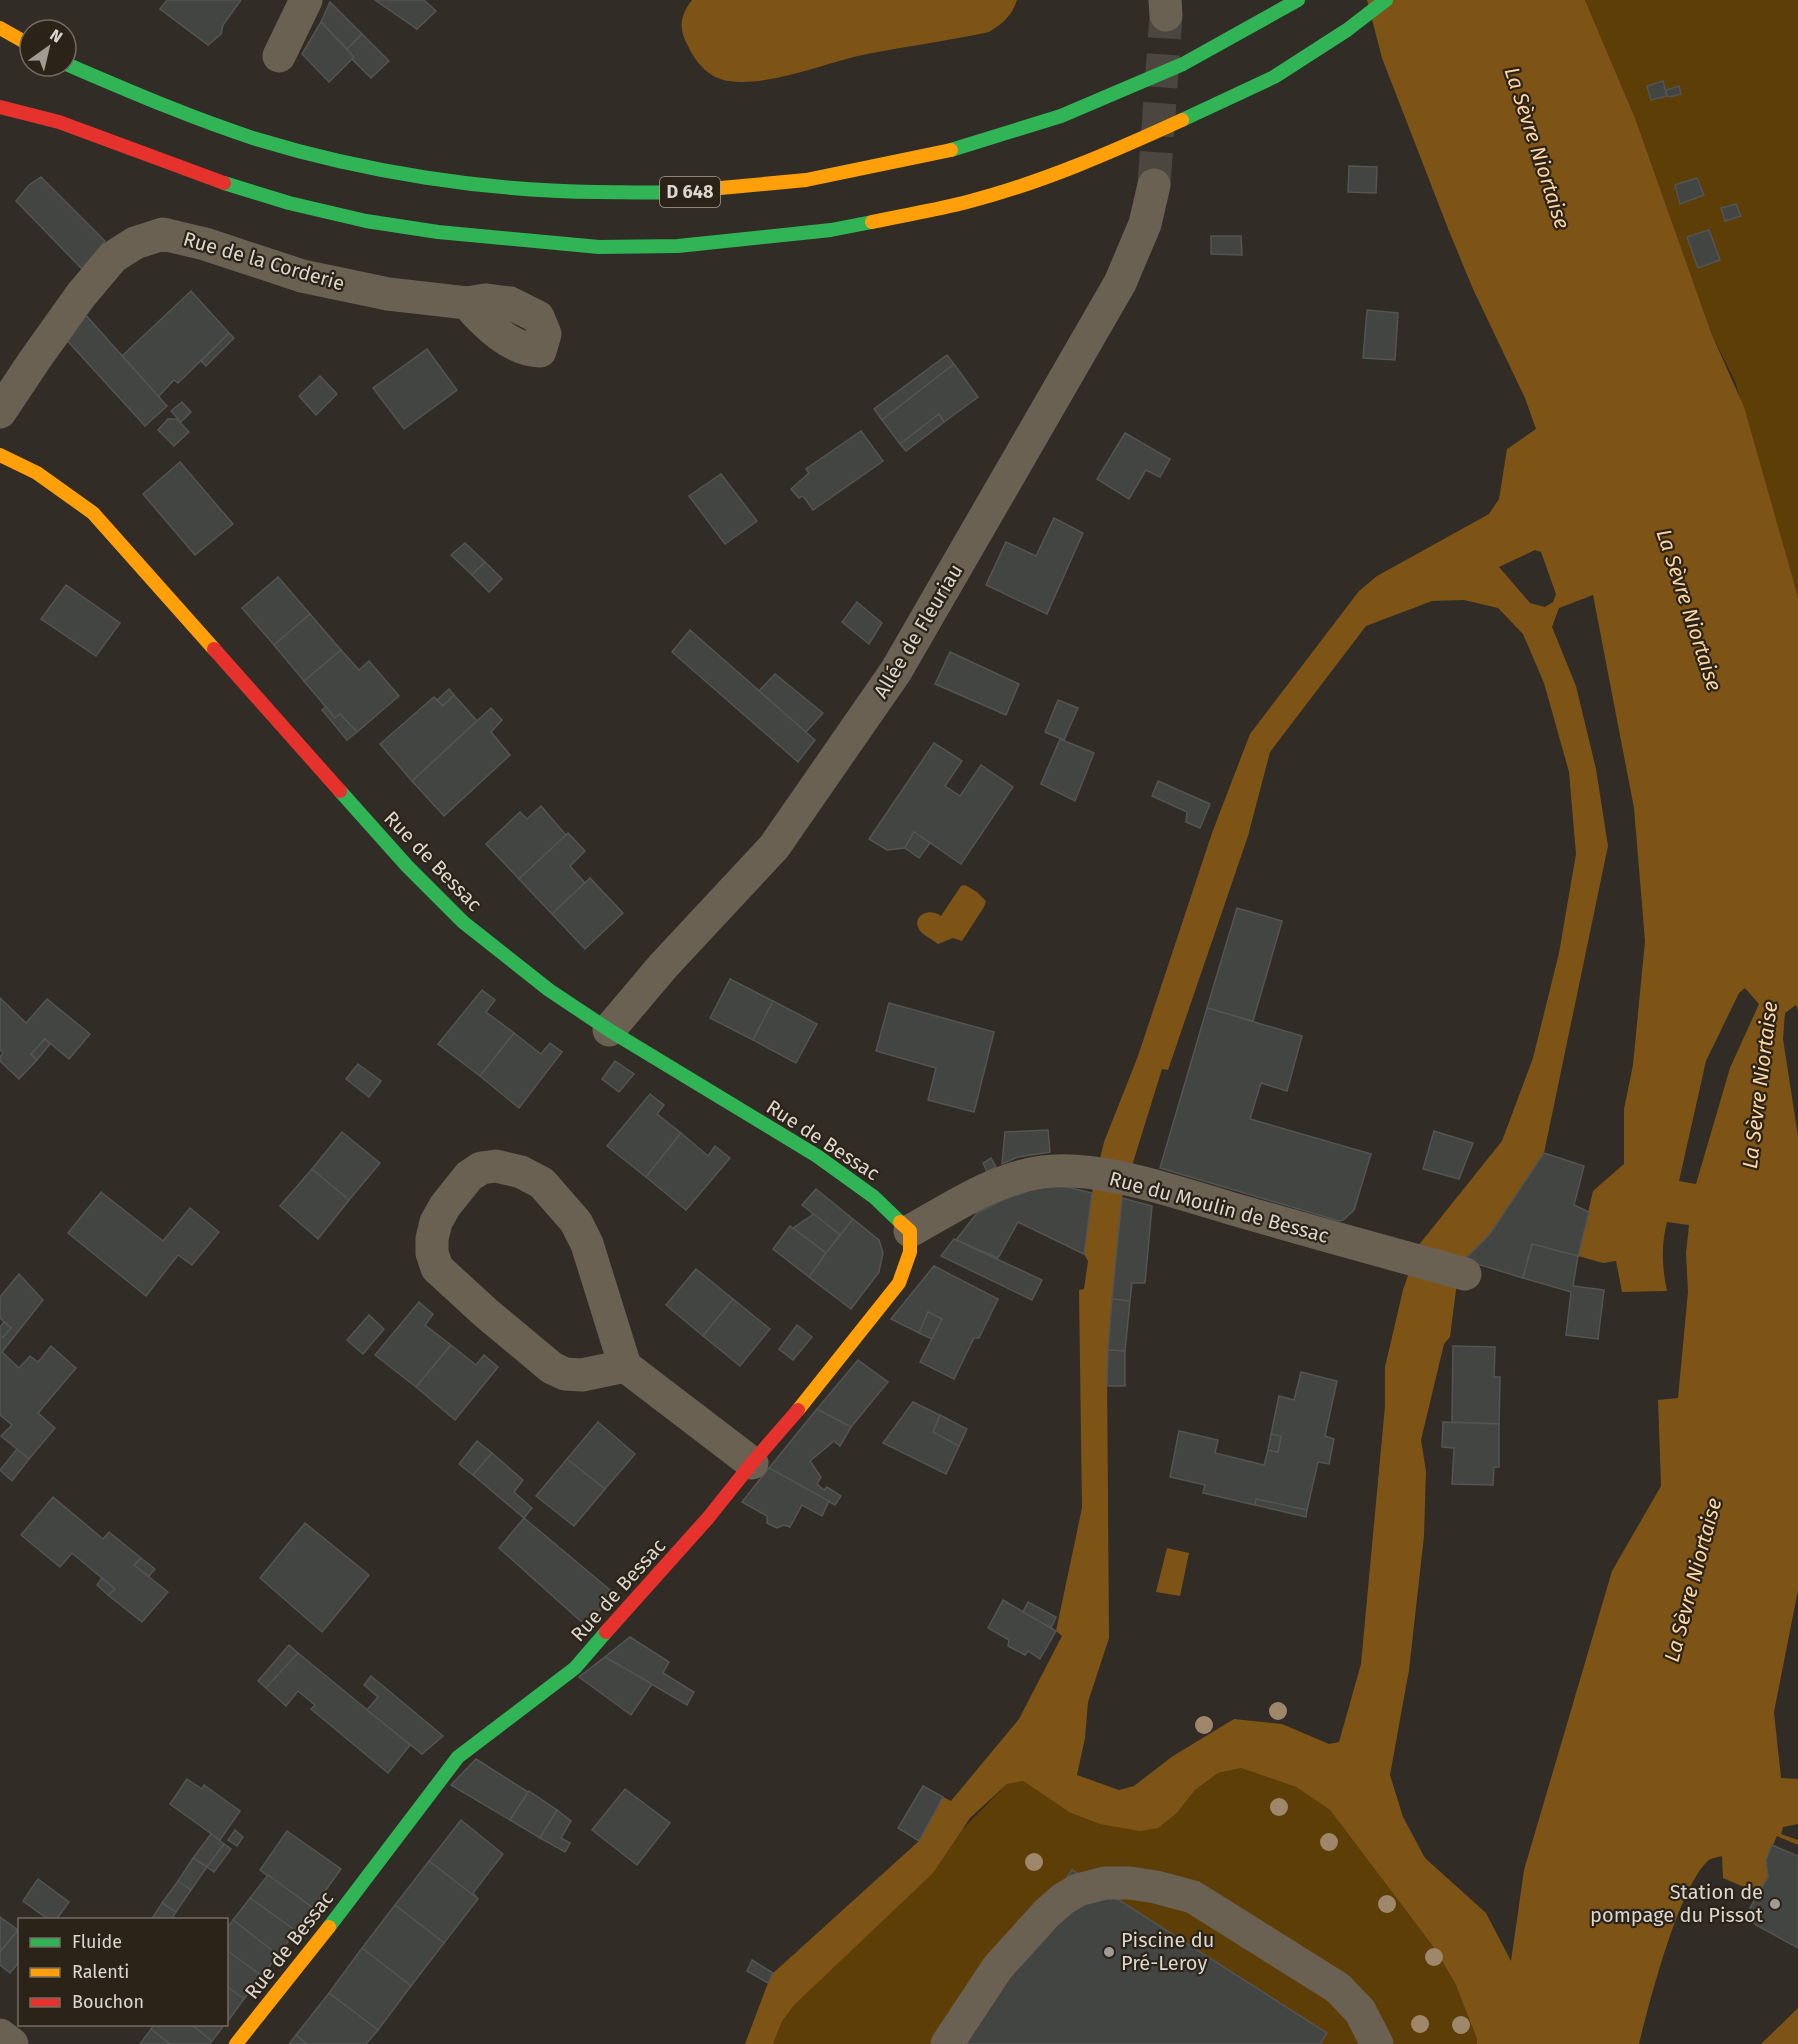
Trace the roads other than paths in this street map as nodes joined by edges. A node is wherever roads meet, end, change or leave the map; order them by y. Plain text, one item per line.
1 (306, 0) edge
2 (1298, 0) edge
3 (1386, 0) edge
4 (0, 28) edge
5 (18, 38) edge
6 (279, 56) dead end
7 (78, 69) edge
8 (10, 94) dead end
9 (0, 107) edge
10 (59, 122) junction
11 (1154, 185) tunnel mouth
12 (467, 303) dead end
13 (0, 412) edge
14 (0, 455) edge
15 (609, 1030) junction
16 (910, 1231) junction
17 (1465, 1274) dead end
18 (625, 1366) junction
19 (752, 1463) junction
20 (0, 2035) edge
21 (12, 2044) edge
22 (236, 2044) edge
23 (947, 2044) edge
24 (1377, 2044) edge

1 - 6 street
2 - 7 main road, D 648
3 - 10 main road
4 - 5 main road
8 - 10 main road
9 - 10 main road
11 - 15 street, Allée de Fleuriau
12 - 13 street, Rue de la Corderie
14 - 15 main road, Rue de Bessac
15 - 16 main road, Rue de Bessac
16 - 17 street, Rue du Moulin de Bessac
16 - 19 main road, Rue de Bessac
18 - 18 street
18 - 19 street
19 - 22 main road, Rue de Bessac
20 - 21 street
23 - 24 street

